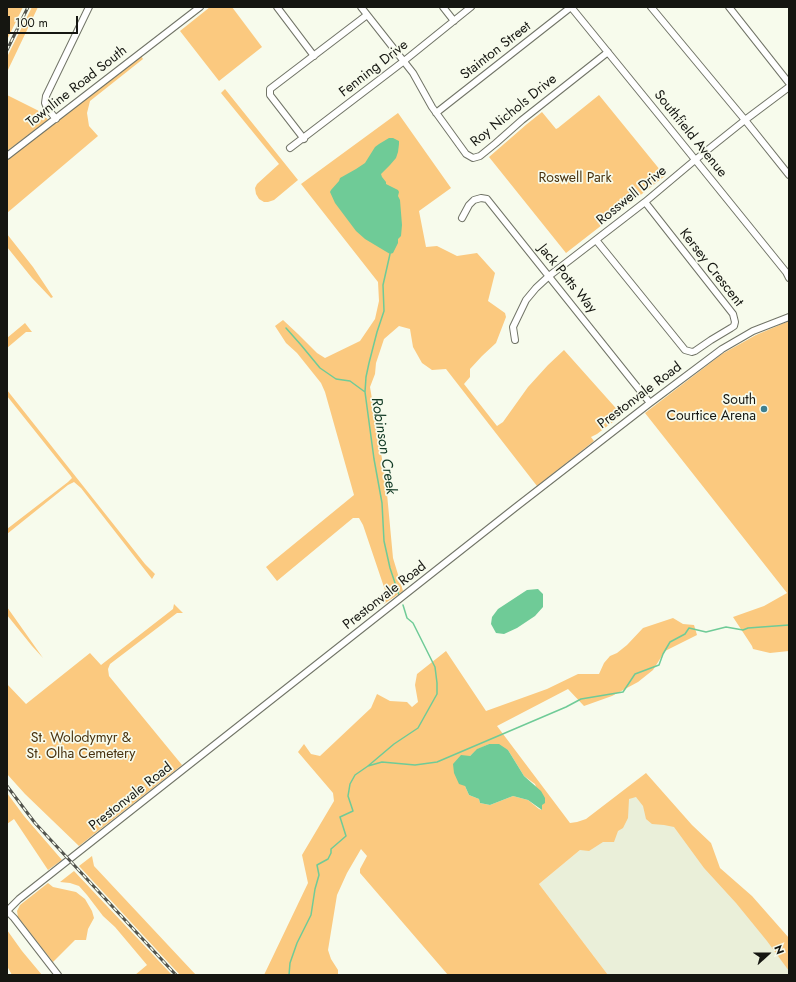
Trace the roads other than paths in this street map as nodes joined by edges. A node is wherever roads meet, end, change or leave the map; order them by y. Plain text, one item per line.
1 (88, 7) edge
2 (200, 7) edge
3 (277, 7) edge
4 (361, 7) edge
5 (443, 7) edge
6 (471, 7) edge
7 (571, 7) edge
8 (651, 7) edge
9 (728, 7) edge
10 (367, 15) junction
11 (454, 21) junction
12 (608, 52) junction
13 (314, 56) junction
14 (404, 61) junction
15 (789, 83) edge
16 (789, 87) edge
17 (436, 113) junction
18 (56, 119) junction
19 (745, 120) junction
20 (304, 138) junction
21 (290, 148) dead end
22 (7, 156) edge
23 (695, 160) junction
24 (789, 175) edge
25 (645, 202) junction
26 (462, 218) dead end
27 (596, 240) junction
28 (549, 276) junction
29 (789, 278) edge
30 (789, 317) edge
31 (515, 340) dead end
32 (650, 403) junction
33 (7, 911) edge
34 (58, 975) edge

1 - 18 street
2 - 18 street, Townline Road South
3 - 13 street
4 - 10 street, Roy Nichols Drive
5 - 11 street
6 - 11 street, Fenning Drive
7 - 12 street, Southfield Avenue
7 - 17 street, Stainton Street
8 - 19 street
9 - 15 street
10 - 13 street
10 - 14 street, Roy Nichols Drive
11 - 14 street, Fenning Drive
12 - 17 street, Roy Nichols Drive
12 - 23 street, Southfield Avenue
13 - 20 street
14 - 17 street, Roy Nichols Drive
14 - 20 street, Fenning Drive
16 - 19 street, Rosswell Drive
18 - 22 street, Townline Road South
19 - 23 street, Rosswell Drive
19 - 24 street
20 - 21 street, Fenning Drive
23 - 25 street, Rosswell Drive
23 - 29 street, Southfield Avenue
25 - 27 street, Rosswell Drive
25 - 27 street, Kersey Crescent
26 - 28 street, Jack Potts Way
27 - 28 street, Rosswell Drive
28 - 31 street, Rosswell Drive
28 - 32 street, Jack Potts Way
30 - 32 street, Prestonvale Road
32 - 33 street, Prestonvale Road
33 - 34 street

